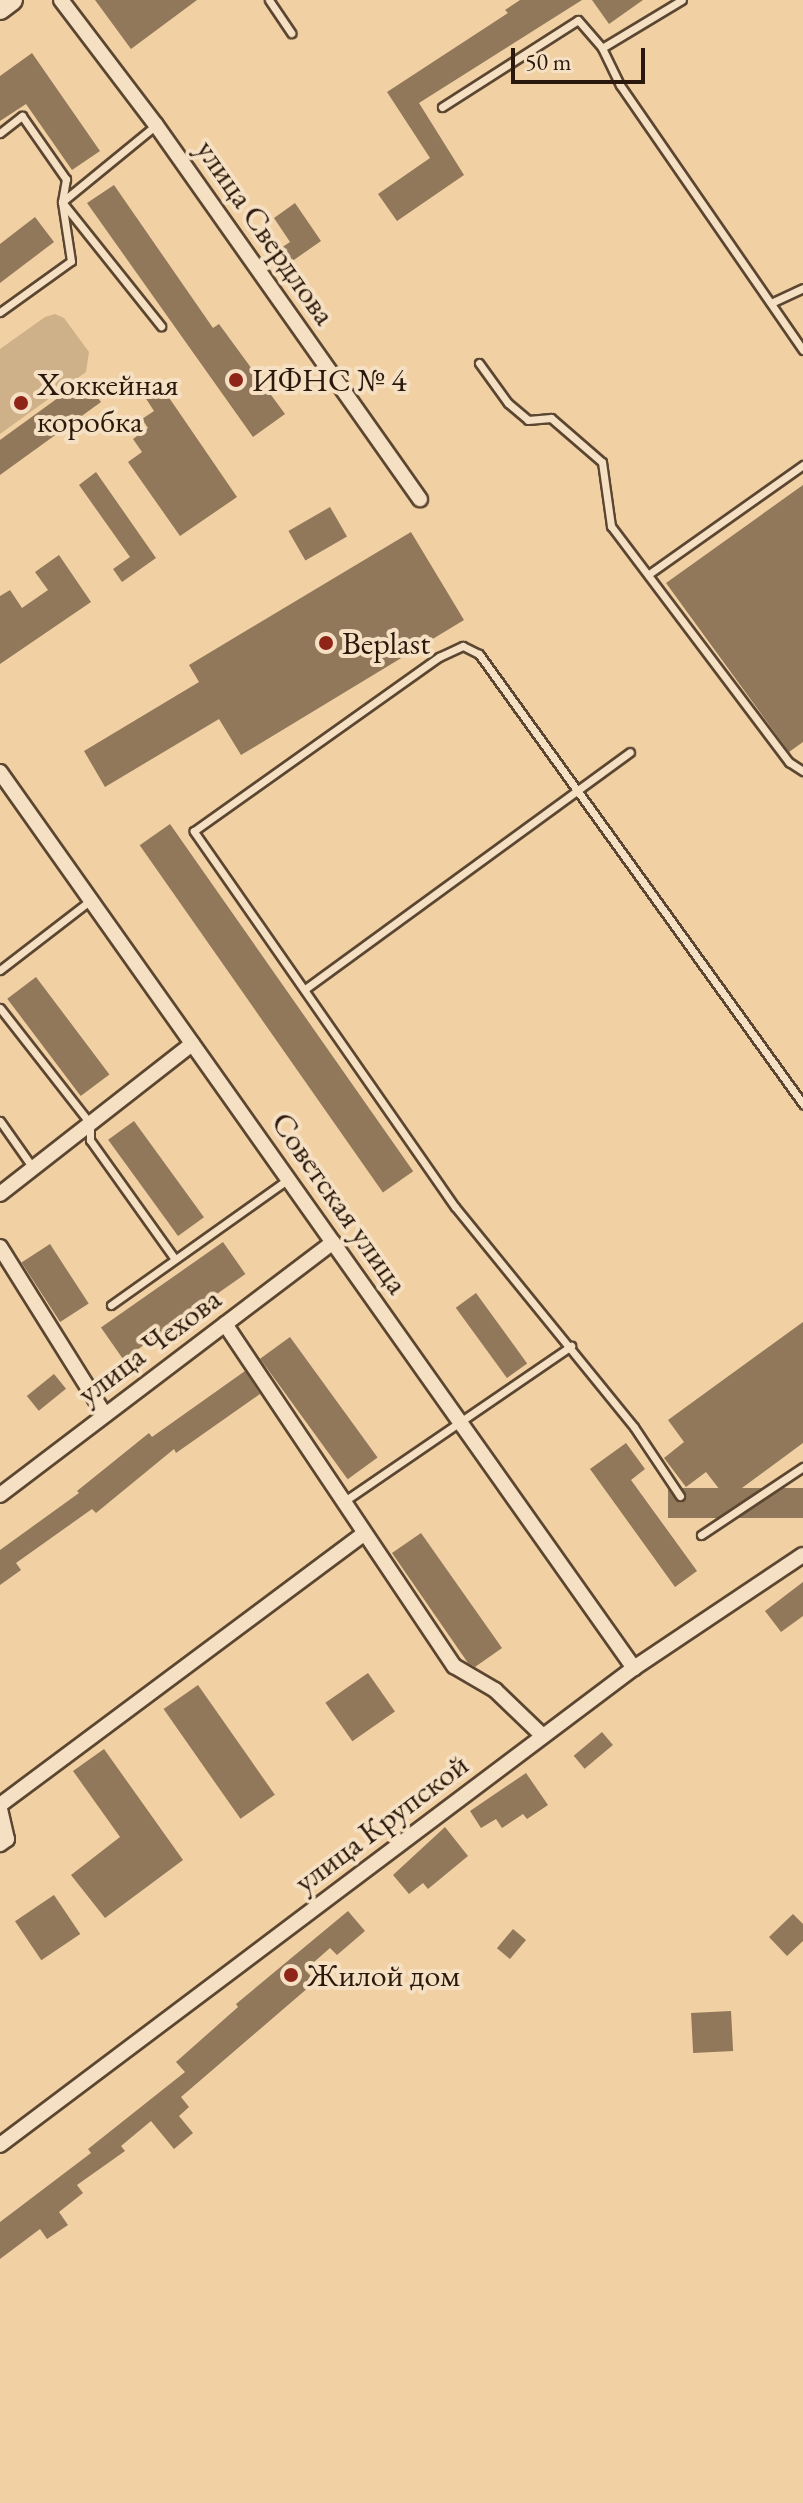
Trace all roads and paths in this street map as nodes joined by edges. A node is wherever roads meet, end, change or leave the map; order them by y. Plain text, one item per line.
1 (12, 0) edge
2 (61, 0) edge
3 (269, 0) edge
4 (682, 0) edge
5 (0, 9) edge
6 (291, 33) dead end
7 (602, 48) junction
8 (442, 107) dead end
9 (156, 125) junction
10 (0, 133) edge
11 (62, 202) junction
12 (803, 288) edge
13 (771, 303) junction
14 (0, 312) edge
15 (161, 326) dead end
16 (803, 350) edge
17 (479, 363) dead end
18 (803, 465) edge
19 (420, 499) dead end
20 (649, 574) junction
21 (630, 752) dead end
22 (803, 771) edge
23 (0, 772) edge
24 (576, 789) junction
25 (91, 900) junction
26 (0, 970) edge
27 (305, 989) junction
28 (0, 1008) edge
29 (192, 1044) junction
30 (803, 1104) edge
31 (0, 1121) edge
32 (90, 1123) junction
33 (33, 1168) junction
34 (288, 1179) junction
35 (0, 1194) edge
36 (333, 1242) junction
37 (0, 1247) edge
38 (175, 1259) junction
39 (111, 1305) dead end
40 (225, 1324) junction
41 (571, 1346) junction
42 (105, 1415) junction
43 (460, 1421) junction
44 (803, 1467) edge
45 (0, 1495) edge
46 (680, 1496) dead end
47 (346, 1500) junction
48 (364, 1534) junction
49 (701, 1535) dead end
50 (803, 1555) edge
51 (634, 1668) junction
52 (543, 1736) junction
53 (0, 1807) edge
54 (0, 1844) edge
55 (0, 2145) edge

1 - 5 street
2 - 9 street, улица Свердлова
3 - 6 lane
4 - 7 lane
7 - 8 lane
7 - 13 lane
9 - 11 lane
9 - 19 street, улица Свердлова
10 - 11 lane
11 - 14 lane
11 - 15 lane
12 - 13 lane
13 - 16 lane
17 - 20 lane
18 - 20 lane
20 - 22 lane
21 - 24 lane
23 - 25 street, Советская улица
24 - 27 lane
24 - 27 lane
24 - 30 lane
25 - 26 lane
25 - 29 street, Советская улица
27 - 41 lane
28 - 32 lane
29 - 32 street
29 - 34 street, Советская улица
31 - 33 lane
32 - 33 street
32 - 38 lane
33 - 35 street
34 - 36 street, Советская улица
34 - 38 lane
36 - 40 street, улица Чехова
36 - 43 street, Советская улица
37 - 42 street
38 - 39 lane
40 - 42 street, улица Чехова
40 - 47 street
41 - 43 lane
41 - 46 lane
42 - 45 street, улица Чехова
43 - 47 lane
43 - 51 street, Советская улица
44 - 49 lane
47 - 48 street
48 - 52 street
48 - 53 street
50 - 51 street, улица Крупской
51 - 52 street, улица Крупской
52 - 55 street, улица Крупской
53 - 54 street

